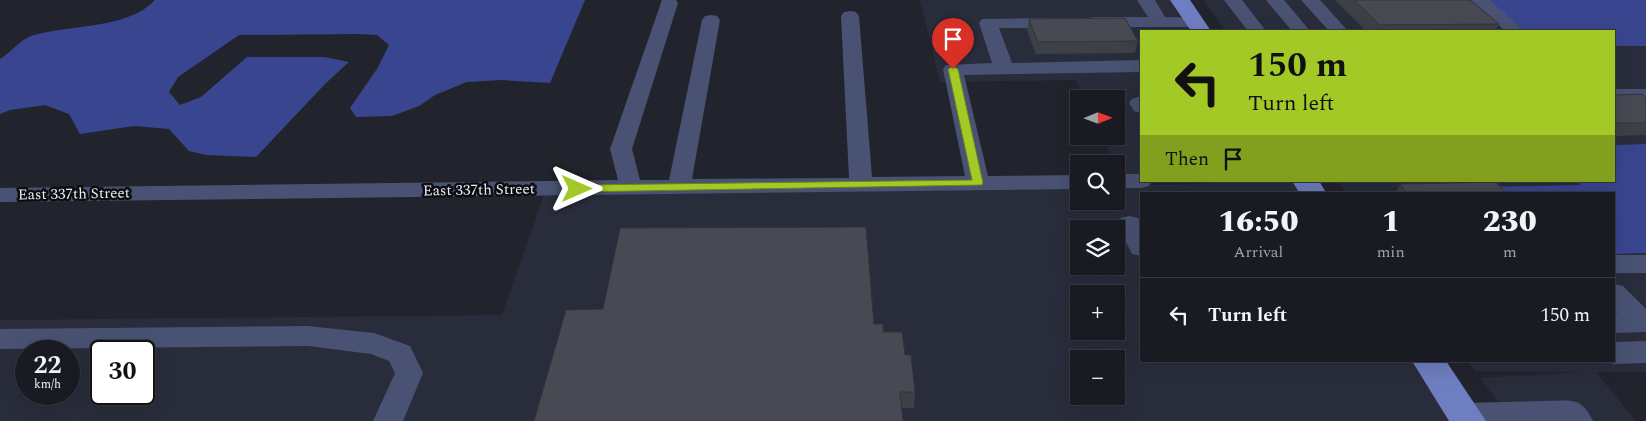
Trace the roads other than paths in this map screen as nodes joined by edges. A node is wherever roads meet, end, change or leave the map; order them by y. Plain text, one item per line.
1 (1233, 0) edge
2 (1275, 0) edge
3 (1310, 0) edge
4 (1480, 0) edge
5 (669, 3) dead end
6 (1191, 15) edge
7 (850, 16) dead end
8 (1149, 17) edge
9 (711, 20) dead end
10 (1257, 30) edge
11 (1300, 30) edge
12 (1338, 30) edge
13 (1514, 30) edge
14 (1140, 66) edge
15 (1004, 69) junction
16 (1615, 95) edge
17 (1646, 95) edge
18 (1125, 181) edge
19 (1140, 181) edge
20 (1070, 182) edge
21 (978, 183) junction
22 (861, 185) junction
23 (631, 188) junction
24 (679, 188) junction
25 (0, 195) edge
26 (1129, 224) dead end
27 (1140, 246) edge
28 (1615, 264) edge
29 (1646, 264) edge
30 (1615, 294) edge
31 (1636, 325) edge
32 (0, 339) edge
33 (1646, 352) edge
34 (1615, 353) edge
35 (1429, 362) edge
36 (1548, 417) edge
37 (1466, 418) edge
38 (1511, 418) edge
39 (388, 421) edge
40 (1578, 421) edge

1 - 10 street
2 - 11 street
3 - 12 street
4 - 13 street
5 - 23 street
6 - 8 street
7 - 22 street
8 - 15 street
9 - 24 street
14 - 15 street
15 - 21 lane
16 - 17 street
18 - 19 street
20 - 21 street, East 337th Street
21 - 22 street, East 337th Street
22 - 24 street, East 337th Street
23 - 24 street, East 337th Street
23 - 25 street, East 337th Street
26 - 27 street
28 - 29 street
30 - 31 street
32 - 39 street
33 - 34 street
35 - 37 main road
36 - 38 street
36 - 40 street
37 - 38 street

